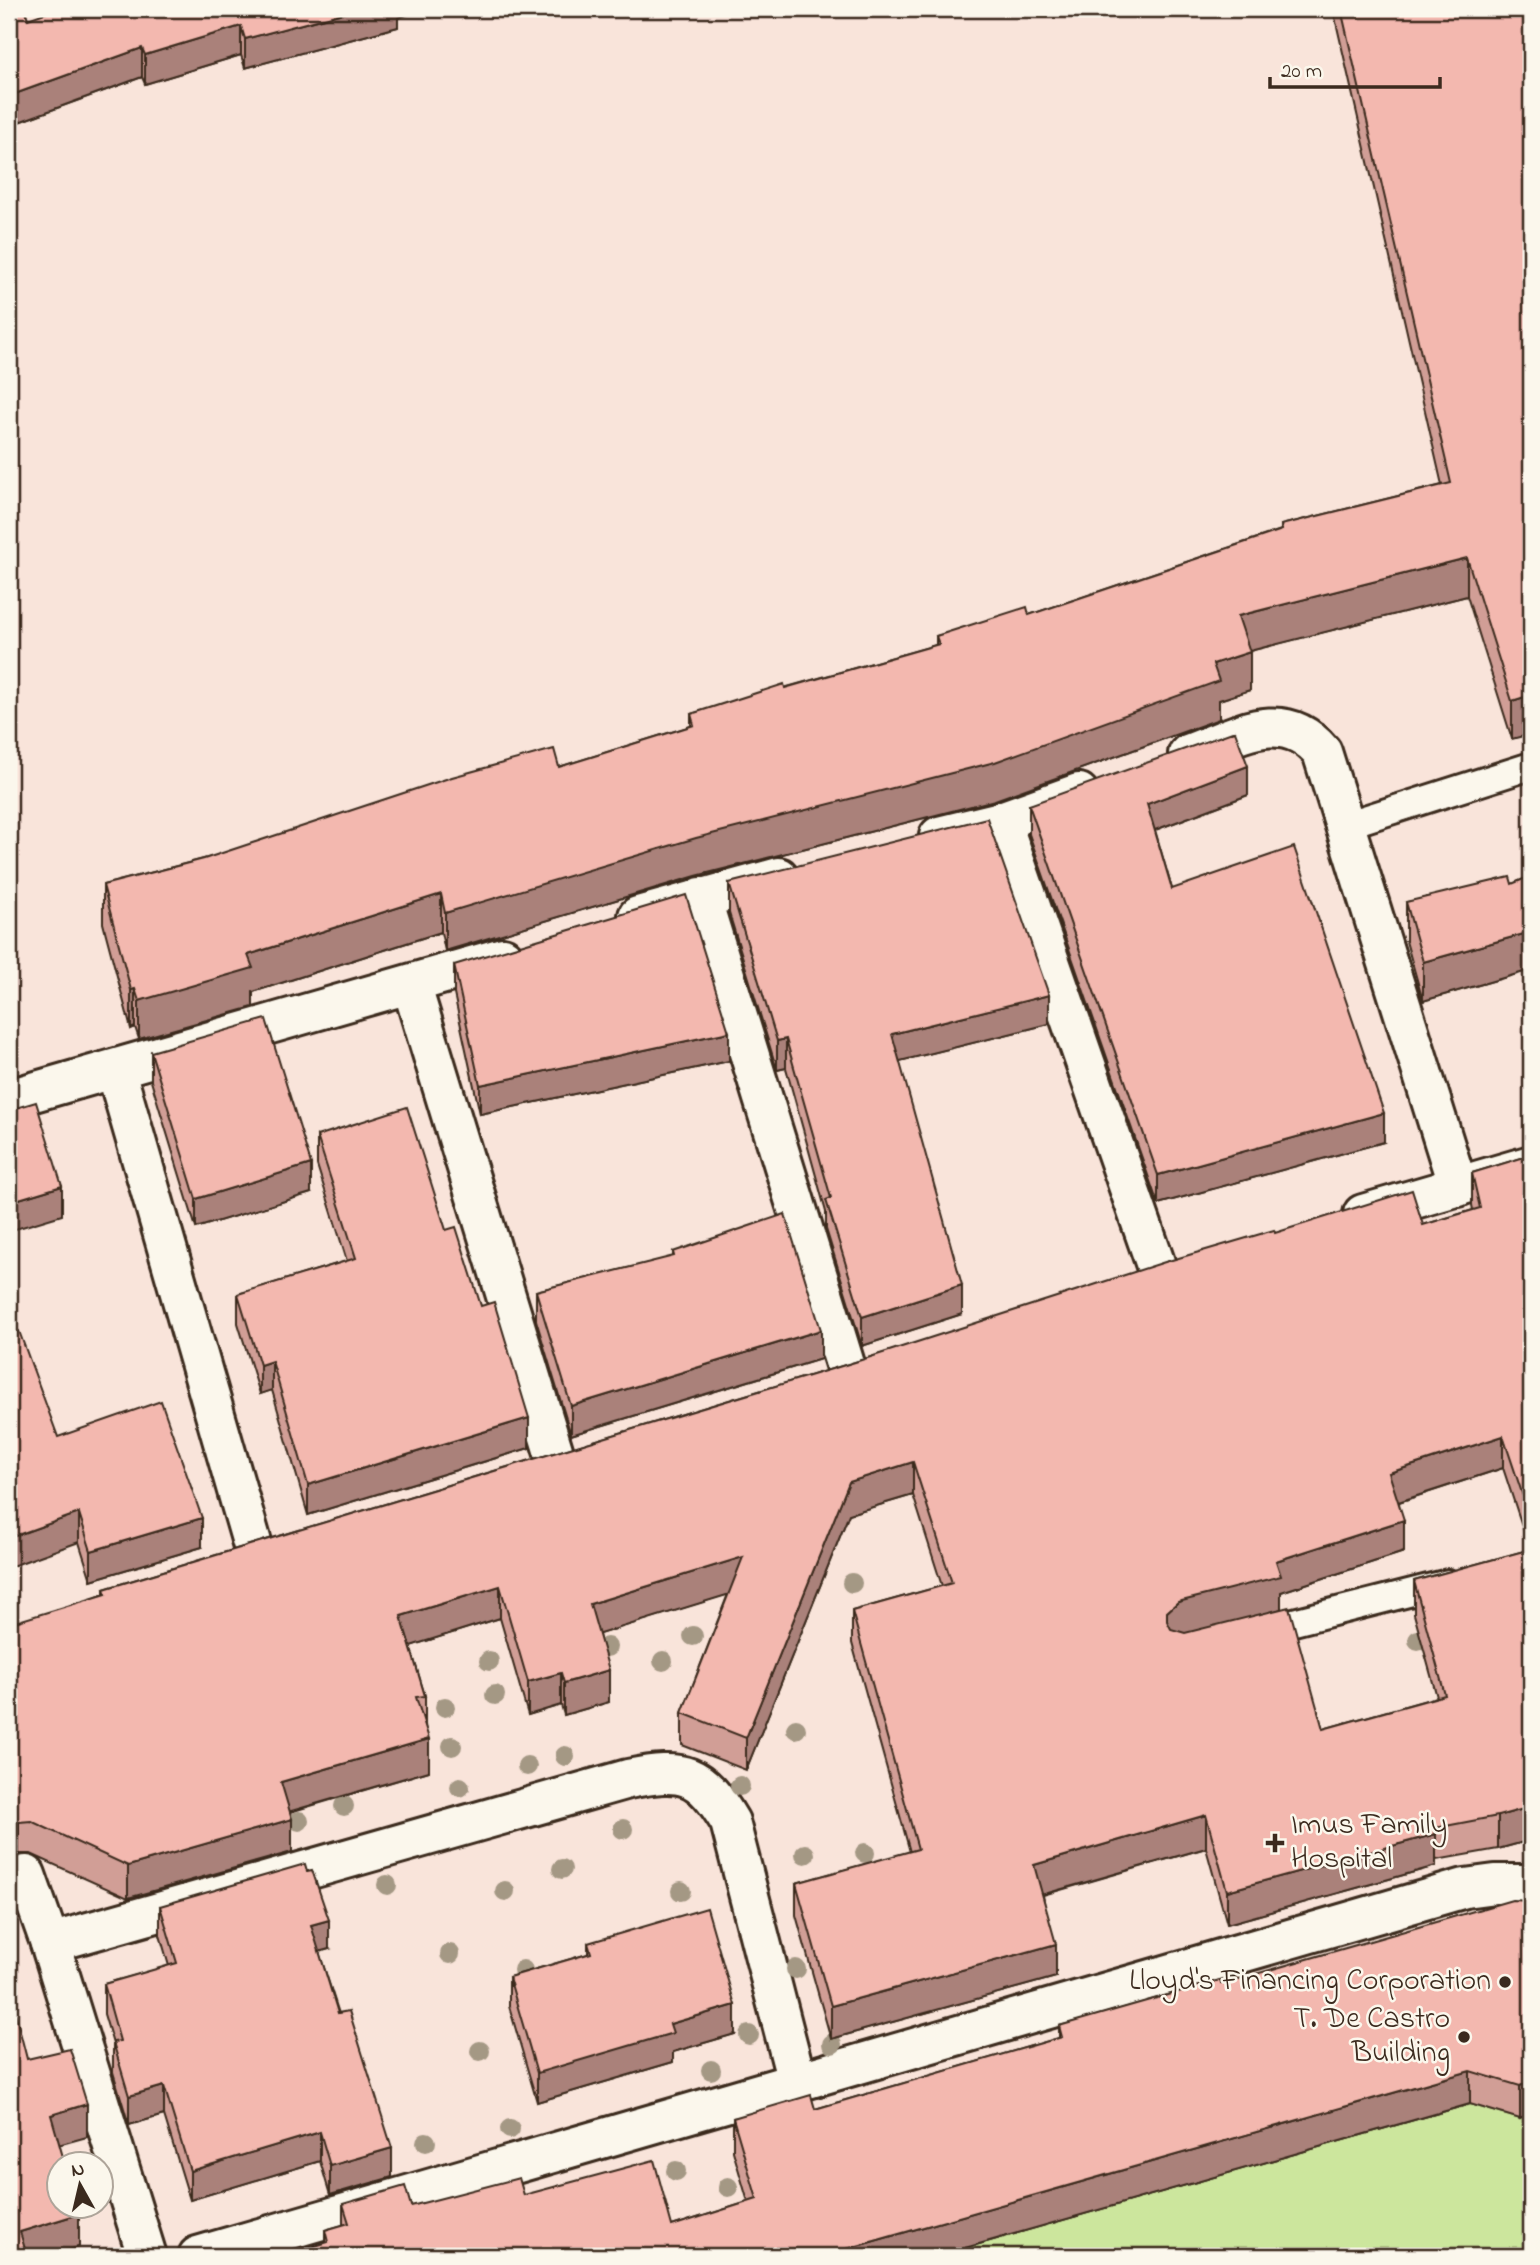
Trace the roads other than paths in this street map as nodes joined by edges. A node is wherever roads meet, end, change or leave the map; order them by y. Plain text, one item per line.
1 (1158, 765) edge
2 (1531, 766) edge
3 (1106, 783) edge
4 (1001, 821) junction
5 (1346, 825) junction
6 (909, 844) edge
7 (818, 867) edge
8 (701, 897) junction
9 (609, 925) edge
10 (543, 945) edge
11 (411, 985) junction
12 (116, 1071) junction
13 (9, 1099) edge
14 (1531, 1165) edge
15 (1458, 1187) junction
16 (1328, 1224) edge
17 (1198, 1262) edge
18 (1159, 1273) junction
19 (1120, 1286) edge
20 (887, 1362) edge
21 (848, 1374) junction
22 (808, 1386) edge
23 (596, 1451) edge
24 (557, 1463) junction
25 (517, 1474) edge
26 (294, 1541) edge
27 (255, 1553) junction
28 (216, 1564) edge
29 (1478, 1575) edge
30 (1236, 1637) edge
31 (26, 1875) dead end
32 (1531, 1884) edge
33 (50, 1943) junction
34 (796, 2082) junction
35 (147, 2256) edge
36 (198, 2256) edge

1 - 5 street
2 - 5 lane
3 - 4 street
4 - 6 street
4 - 18 street
5 - 15 street
7 - 8 street
8 - 9 street
8 - 21 street
10 - 11 street
11 - 12 street
11 - 24 street
12 - 13 street
12 - 27 street
14 - 15 street
15 - 16 street
17 - 18 street
18 - 19 street
20 - 21 street
21 - 22 street
23 - 24 street
24 - 25 street
26 - 27 street
27 - 28 street
29 - 30 lane
31 - 33 street
32 - 34 street
33 - 34 street
33 - 35 street
34 - 36 street

